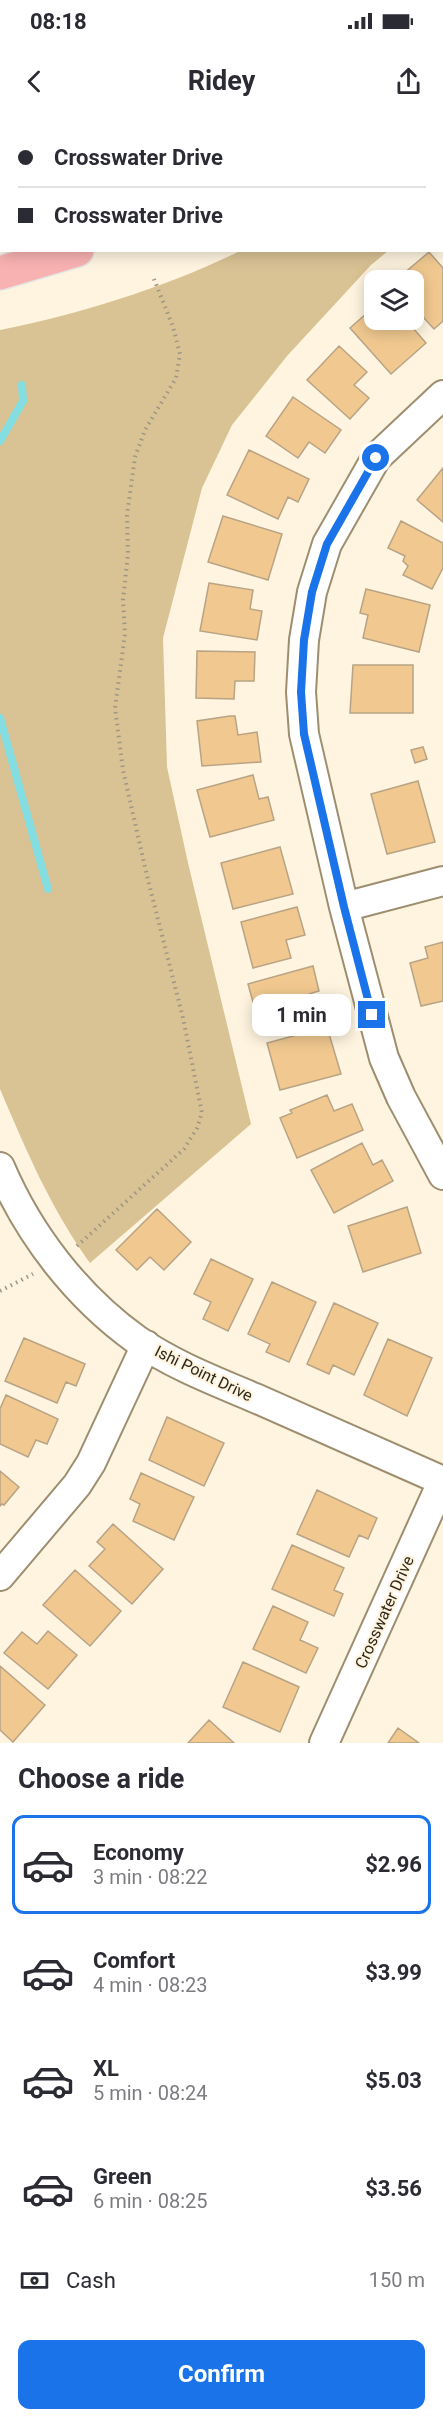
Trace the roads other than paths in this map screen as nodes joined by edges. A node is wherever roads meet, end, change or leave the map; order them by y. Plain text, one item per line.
1 (70, 252) edge
2 (0, 273) edge
3 (443, 395) edge
4 (443, 881) edge
5 (344, 907) junction
6 (0, 1167) edge
7 (443, 1175) edge
8 (146, 1345) junction
9 (443, 1481) edge
10 (0, 1576) edge
11 (324, 1743) edge

1 - 2 main road
3 - 5 street
4 - 5 street
5 - 7 street
6 - 8 street, Ishi Point Drive
8 - 9 street, Ishi Point Drive
8 - 10 street
9 - 11 street, Crosswater Drive

